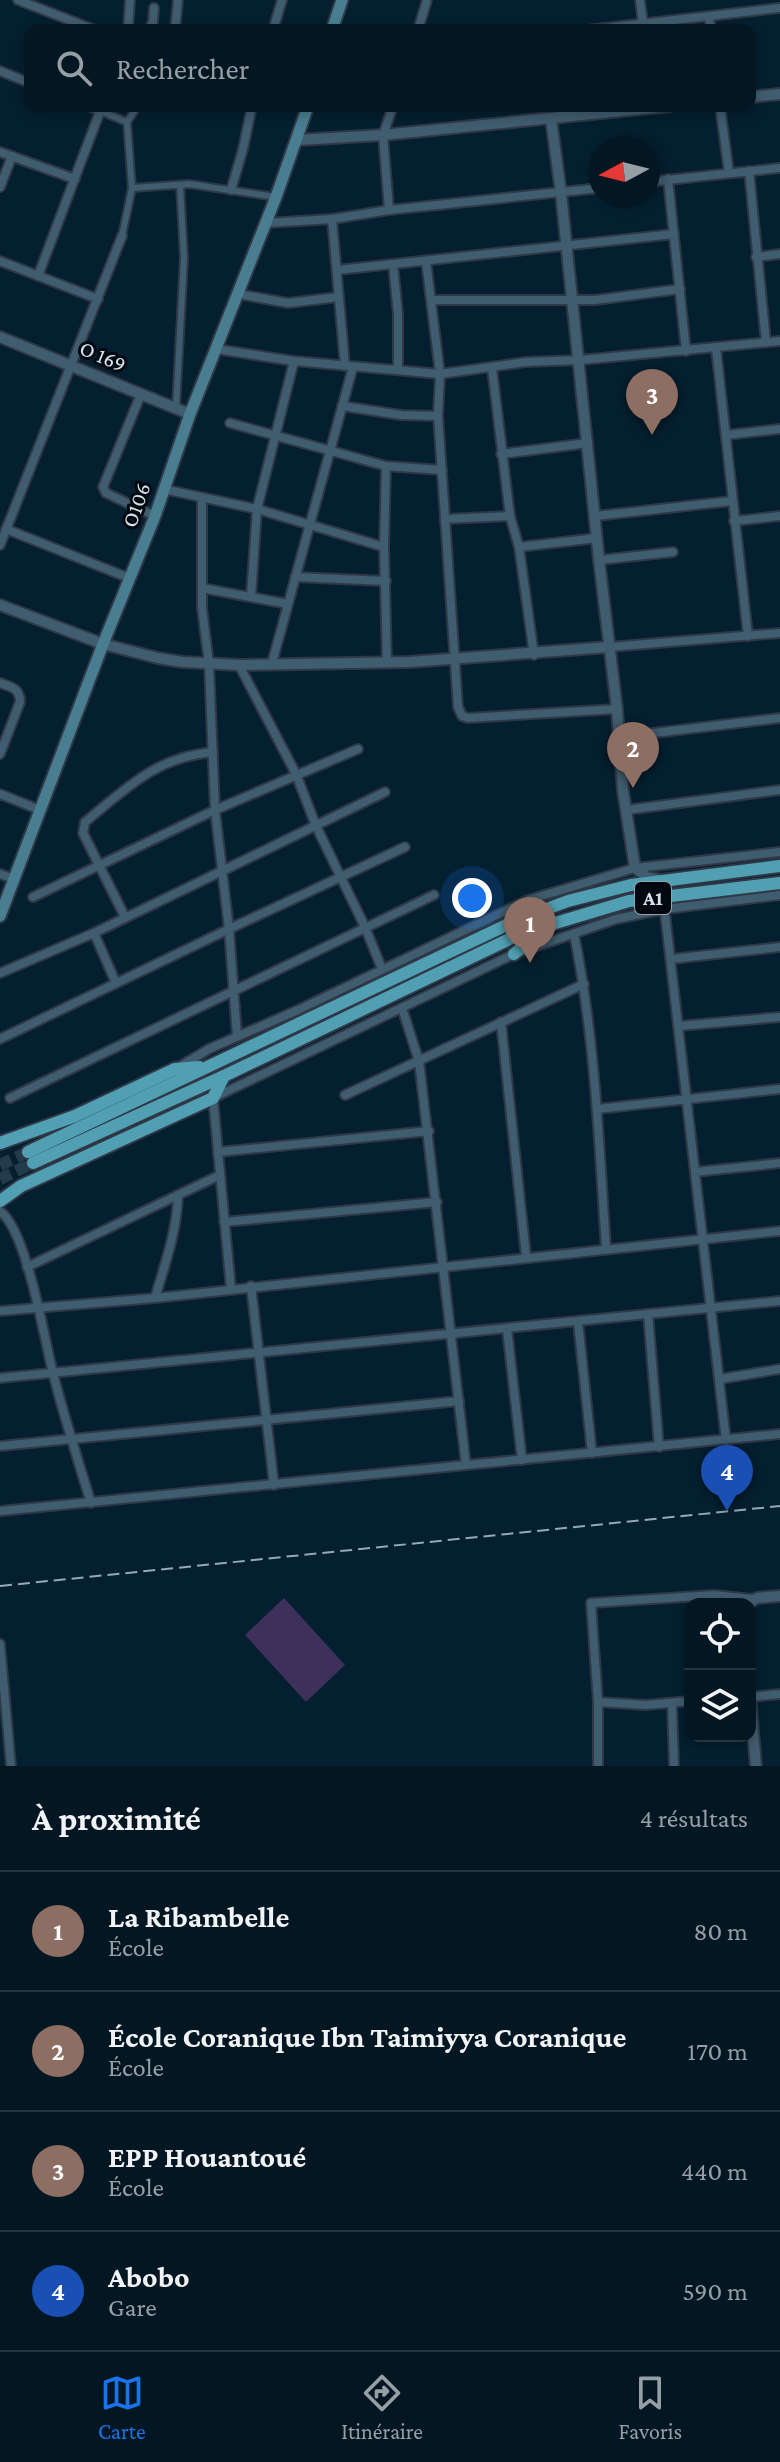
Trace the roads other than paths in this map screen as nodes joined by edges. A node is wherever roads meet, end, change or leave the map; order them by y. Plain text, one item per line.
1 (18, 0) edge
2 (130, 0) edge
3 (178, 0) edge
4 (282, 0) edge
5 (342, 0) edge
6 (427, 0) edge
7 (640, 0) edge
8 (154, 8) dead end
9 (780, 8) edge
10 (709, 17) junction
11 (80, 24) edge
12 (128, 24) edge
13 (152, 24) edge
14 (176, 24) edge
15 (275, 24) edge
16 (334, 24) edge
17 (420, 24) edge
18 (643, 24) joint
19 (710, 24) edge
20 (0, 71) edge
21 (24, 81) edge
22 (780, 94) edge
23 (756, 96) edge
24 (100, 112) edge
25 (108, 112) edge
26 (134, 112) edge
27 (251, 112) edge
28 (306, 112) edge
29 (391, 112) edge
30 (550, 112) edge
31 (615, 112) edge
32 (721, 112) edge
33 (551, 119) junction
34 (127, 122) junction
35 (383, 135) junction
36 (297, 140) junction
37 (0, 152) edge
38 (12, 156) junction
39 (780, 168) edge
40 (749, 171) junction
41 (729, 173) junction
42 (75, 179) junction
43 (668, 179) junction
44 (660, 180) edge
45 (180, 185) junction
46 (0, 187) edge
47 (132, 188) junction
48 (231, 190) junction
49 (588, 190) edge
50 (561, 193) junction
51 (276, 197) junction
52 (389, 210) junction
53 (332, 219) junction
54 (266, 223) junction
55 (674, 234) junction
56 (122, 236) joint
57 (566, 246) junction
58 (780, 254) edge
59 (756, 257) junction
60 (0, 261) edge
61 (426, 261) junction
62 (393, 264) junction
63 (337, 270) junction
64 (38, 276) junction
65 (680, 289) junction
66 (238, 294) junction
67 (339, 297) junction
68 (98, 299) junction
69 (432, 300) junction
70 (572, 300) junction
71 (0, 338) edge
72 (780, 341) edge
73 (766, 342) junction
74 (716, 348) junction
75 (216, 349) junction
76 (686, 351) junction
77 (580, 360) junction
78 (294, 361) junction
79 (72, 365) junction
80 (349, 367) junction
81 (492, 368) junction
82 (398, 370) junction
83 (440, 374) junction
84 (141, 394) junction
85 (342, 406) junction
86 (176, 408) junction
87 (190, 414) junction
88 (438, 416) junction
89 (230, 423) dead end
90 (780, 429) edge
91 (726, 435) junction
92 (275, 436) junction
93 (588, 443) junction
94 (330, 450) junction
95 (501, 454) junction
96 (386, 466) junction
97 (442, 470) junction
98 (163, 489) junction
99 (202, 499) junction
100 (732, 501) junction
101 (257, 509) junction
102 (155, 516) junction
103 (510, 516) junction
104 (595, 516) junction
105 (780, 516) edge
106 (445, 519) junction
107 (734, 521) junction
108 (309, 525) junction
109 (6, 529) junction
110 (597, 538) junction
111 (0, 545) edge
112 (384, 547) junction
113 (519, 547) junction
114 (673, 552) dead end
115 (599, 560) junction
116 (295, 577) junction
117 (129, 578) junction
118 (386, 581) junction
119 (202, 588) junction
120 (251, 597) junction
121 (288, 604) junction
122 (0, 605) edge
123 (780, 633) edge
124 (748, 636) junction
125 (103, 644) junction
126 (609, 647) junction
127 (534, 655) junction
128 (454, 659) junction
129 (272, 663) junction
130 (387, 663) junction
131 (209, 664) junction
132 (239, 665) junction
133 (0, 683) edge
134 (617, 709) junction
135 (780, 718) edge
136 (620, 737) junction
137 (358, 749) dead end
138 (213, 752) junction
139 (0, 754) edge
140 (296, 774) junction
141 (780, 790) edge
142 (385, 792) dead end
143 (0, 794) edge
144 (40, 810) junction
145 (215, 810) junction
146 (626, 810) junction
147 (316, 826) junction
148 (405, 847) dead end
149 (780, 852) edge
150 (99, 866) junction
151 (780, 866) edge
152 (635, 868) junction
153 (223, 872) junction
154 (0, 874) edge
155 (341, 877) junction
156 (14, 879) junction
157 (665, 880) junction
158 (780, 883) edge
159 (434, 895) dead end
160 (780, 895) edge
161 (33, 897) dead end
162 (664, 903) junction
163 (0, 916) edge
164 (125, 917) junction
165 (550, 924) junction
166 (365, 927) junction
167 (229, 929) junction
168 (94, 933) junction
169 (574, 934) junction
170 (780, 947) edge
171 (514, 954) junction
172 (671, 959) junction
173 (382, 969) junction
174 (0, 973) edge
175 (116, 983) junction
176 (584, 984) junction
177 (232, 991) junction
178 (402, 1008) junction
179 (780, 1017) edge
180 (501, 1022) junction
181 (679, 1026) junction
182 (237, 1036) junction
183 (0, 1039) edge
184 (419, 1061) junction
185 (206, 1066) junction
186 (175, 1069) junction
187 (224, 1076) junction
188 (780, 1089) edge
189 (345, 1095) dead end
190 (10, 1098) dead end
191 (213, 1098) junction
192 (687, 1098) junction
193 (597, 1109) junction
194 (429, 1131) junction
195 (0, 1143) edge
196 (218, 1152) junction
197 (780, 1163) edge
198 (695, 1172) junction
199 (220, 1175) junction
200 (178, 1195) junction
201 (0, 1201) edge
202 (437, 1202) junction
203 (0, 1211) edge
204 (224, 1222) junction
205 (780, 1231) edge
206 (703, 1238) junction
207 (606, 1248) junction
208 (526, 1256) junction
209 (27, 1267) junction
210 (445, 1267) junction
211 (251, 1286) junction
212 (231, 1289) junction
213 (155, 1298) junction
214 (780, 1301) edge
215 (38, 1308) junction
216 (710, 1309) junction
217 (0, 1311) edge
218 (648, 1314) junction
219 (578, 1322) junction
220 (507, 1329) junction
221 (452, 1334) junction
222 (258, 1354) junction
223 (780, 1369) edge
224 (53, 1372) junction
225 (0, 1378) edge
226 (720, 1379) junction
227 (459, 1401) junction
228 (267, 1419) junction
229 (780, 1434) edge
230 (72, 1440) junction
231 (726, 1440) junction
232 (0, 1446) edge
233 (659, 1447) junction
234 (592, 1453) junction
235 (522, 1460) junction
236 (466, 1465) junction
237 (274, 1485) junction
238 (91, 1503) junction
239 (0, 1511) edge
240 (780, 1596) edge
241 (729, 1598) edge
242 (756, 1601) edge
243 (0, 1644) edge
244 (780, 1694) edge
245 (756, 1697) edge
246 (598, 1702) junction
247 (684, 1702) edge
248 (672, 1703) junction
249 (4, 1730) edge
250 (754, 1742) edge
251 (11, 1766) edge
252 (598, 1766) edge
253 (674, 1766) edge
254 (756, 1766) edge

1 - 11 street
2 - 12 street
3 - 14 street
4 - 15 street
5 - 16 main road
6 - 17 street
7 - 18 street
8 - 13 street
9 - 10 street
10 - 18 street
10 - 19 street
20 - 21 street
22 - 23 street
24 - 42 street
25 - 34 street
26 - 34 street
27 - 48 street
28 - 36 main road, O106
29 - 35 street
30 - 33 street
31 - 33 street
32 - 41 street
33 - 35 street
33 - 50 street
34 - 47 street
35 - 36 street
35 - 52 street
36 - 51 main road, O106
37 - 38 street
38 - 42 street
38 - 46 street
39 - 40 street
40 - 41 street
40 - 59 street
41 - 43 street
42 - 64 street
43 - 44 street
43 - 55 street
45 - 47 street
45 - 48 street
45 - 86 street
47 - 56 street
48 - 51 street
49 - 50 street
50 - 52 street
50 - 57 street
51 - 54 main road, O106
52 - 53 street
53 - 54 street
53 - 63 street
54 - 66 main road, O106
55 - 57 street
55 - 65 street
56 - 68 street
57 - 61 street
57 - 70 street
58 - 59 street
59 - 73 street
60 - 64 street
61 - 62 street
61 - 69 street
62 - 63 street
62 - 82 street
63 - 67 street
64 - 68 street
65 - 70 street
65 - 76 street
66 - 67 street
66 - 75 main road, O106
67 - 80 street
68 - 79 street
69 - 70 street
69 - 83 street
70 - 77 street
71 - 79 street, O 169
72 - 73 street
73 - 74 street
74 - 76 street
74 - 91 street
75 - 78 street
75 - 87 main road, O106
76 - 77 street
77 - 81 street
77 - 93 street
78 - 80 street
78 - 92 street
79 - 84 street, O 169
79 - 109 street
80 - 82 street
80 - 85 street
81 - 83 street
81 - 95 street
82 - 83 street
83 - 88 street
84 - 86 street, O 169
84 - 102 street
85 - 88 street
85 - 94 street
86 - 87 street, O 169
87 - 98 main road, O106
88 - 97 street
89 - 92 street
90 - 91 street
91 - 100 street
92 - 94 street
92 - 101 street
93 - 95 street
93 - 104 street
94 - 96 street
94 - 108 street
95 - 103 street
96 - 97 street
96 - 112 street
97 - 106 street
98 - 99 street
98 - 102 main road, O106
99 - 101 street
99 - 119 street
100 - 104 street
100 - 107 street
101 - 108 street
101 - 120 street
102 - 117 main road, O106
103 - 106 street
103 - 113 street
104 - 110 street
105 - 107 street
106 - 128 street
107 - 124 street
108 - 112 street
108 - 116 street
109 - 111 street
109 - 117 street
110 - 113 street
110 - 115 street
112 - 118 street
113 - 127 street
114 - 115 street
115 - 126 street
116 - 118 street
116 - 121 street
117 - 125 main road, O106
118 - 130 street
119 - 120 street
119 - 131 street
120 - 121 street
121 - 129 street
122 - 125 street
123 - 124 street
124 - 126 street
125 - 131 street
125 - 144 main road, O106
126 - 127 street
126 - 134 street
127 - 128 street
128 - 130 street
128 - 134 street
129 - 130 street
129 - 132 street
131 - 132 street
131 - 138 street
132 - 140 street
133 - 139 street
134 - 136 street
135 - 136 street
136 - 146 street
137 - 140 street
138 - 145 street
138 - 150 street
140 - 145 street
140 - 147 street
141 - 146 street
142 - 147 street
143 - 144 street
144 - 156 main road, O106
145 - 150 street
145 - 153 street
146 - 152 street
147 - 153 street
147 - 155 street
148 - 155 street
149 - 152 street
150 - 161 street
150 - 164 street
151 - 157 main road, A1
152 - 157 street
152 - 173 street
153 - 164 street
153 - 167 street
154 - 156 street
155 - 166 street
155 - 167 street
156 - 163 main road, O106
157 - 185 main road, A1
158 - 162 main road, A1
159 - 166 street
160 - 162 street
162 - 165 main road, A1
162 - 169 street
162 - 172 street
164 - 168 street
165 - 171 main road
165 - 187 main road, A1
166 - 173 street
166 - 177 street
167 - 175 street
167 - 177 street
168 - 174 street
168 - 175 street
169 - 171 street
169 - 176 street
170 - 172 street
171 - 178 street
172 - 181 street
173 - 182 street
175 - 183 street
176 - 180 street
176 - 193 street
177 - 182 street
177 - 190 street
178 - 184 street
178 - 191 street
179 - 181 street
180 - 184 street
180 - 208 street
181 - 192 street
182 - 186 street
184 - 189 street
184 - 194 street
185 - 186 main road
185 - 187 main road, A1
186 - 195 main road
187 - 191 main road
188 - 192 street
191 - 196 street
191 - 201 main road
192 - 193 street
192 - 198 street
193 - 207 street
194 - 196 street
194 - 202 street
196 - 199 street
197 - 198 street
198 - 206 street
199 - 200 street
199 - 204 street
200 - 209 street
200 - 213 street
202 - 204 street
202 - 210 street
203 - 209 street
204 - 212 street
205 - 206 street
206 - 207 street
206 - 216 street
207 - 208 street
208 - 210 street
209 - 215 street
210 - 211 street
210 - 221 street
211 - 212 street
211 - 222 street
212 - 213 street
213 - 215 street
214 - 216 street
215 - 217 street
215 - 224 street
216 - 218 street
216 - 226 street
218 - 219 street
218 - 233 street
219 - 220 street
219 - 234 street
220 - 221 street
220 - 235 street
221 - 222 street
221 - 227 street
222 - 224 street
222 - 228 street
223 - 226 street
224 - 225 street
224 - 230 street
226 - 231 street
227 - 228 street
227 - 236 street
228 - 230 street
228 - 237 street
229 - 231 street
230 - 232 street
230 - 238 street
231 - 233 street
233 - 234 street
234 - 235 street
235 - 236 street
236 - 237 street
237 - 238 street
238 - 239 street
240 - 242 street
241 - 246 street
243 - 249 street
244 - 245 street
246 - 248 street
246 - 252 street
247 - 248 street
248 - 253 street
249 - 251 street
250 - 254 street

